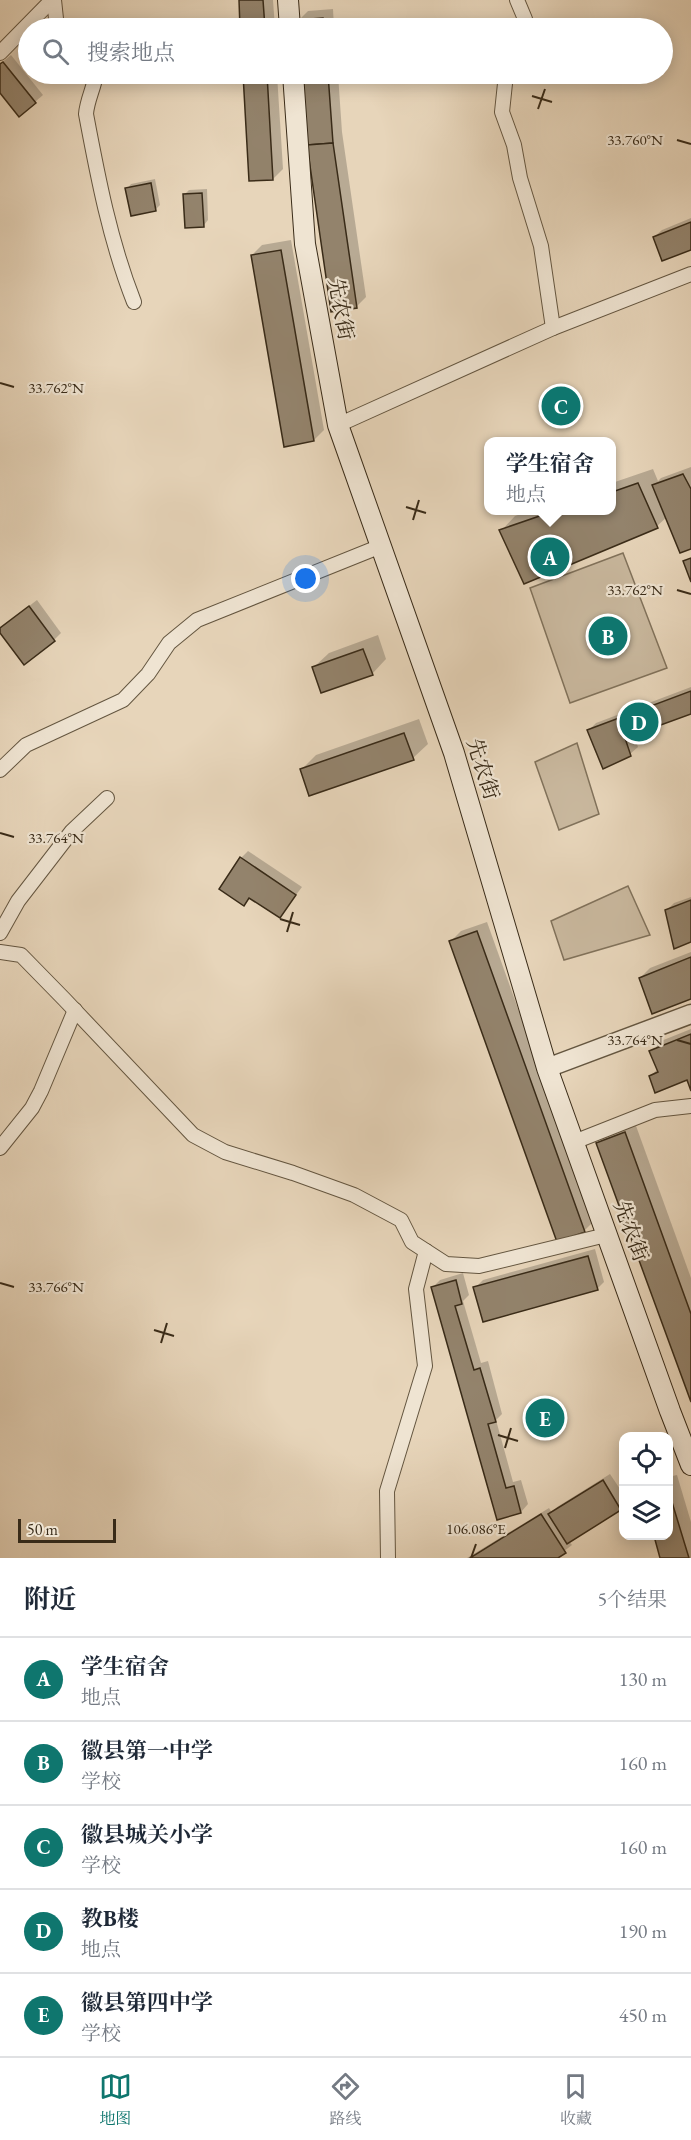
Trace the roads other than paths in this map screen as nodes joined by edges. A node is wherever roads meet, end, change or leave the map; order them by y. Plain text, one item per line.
1 (53, 0) edge
2 (288, 0) edge
3 (517, 0) edge
4 (35, 18) edge
5 (56, 18) edge
6 (289, 18) edge
7 (525, 18) edge
8 (18, 35) edge
9 (0, 53) edge
10 (94, 84) edge
11 (294, 84) edge
12 (505, 84) edge
13 (691, 274) edge
14 (134, 302) dead end
15 (554, 328) junction
16 (338, 425) junction
17 (381, 546) junction
18 (0, 770) edge
19 (107, 798) dead end
20 (0, 933) edge
21 (0, 952) edge
22 (21, 955) junction
23 (0, 960) edge
24 (75, 1010) junction
25 (691, 1014) edge
26 (547, 1068) junction
27 (691, 1106) edge
28 (574, 1142) junction
29 (0, 1148) edge
30 (606, 1235) junction
31 (426, 1251) junction
32 (691, 1466) edge
33 (388, 1558) edge

1 - 4 street
1 - 5 street
2 - 6 main road
3 - 7 street
8 - 9 street
10 - 14 street
11 - 16 main road, 先农街
12 - 15 street
13 - 15 street
15 - 16 street
16 - 17 main road, 先农街
17 - 18 street
17 - 26 main road, 先农街
19 - 20 street
21 - 22 street
22 - 23 street
22 - 24 street
24 - 29 street
24 - 31 street
25 - 26 street
26 - 28 main road, 先农街
27 - 28 street
28 - 30 main road, 先农街
30 - 31 street
30 - 32 main road, 先农街
31 - 33 street

